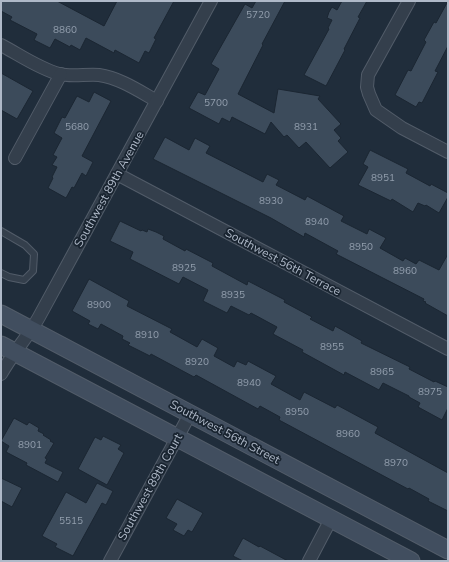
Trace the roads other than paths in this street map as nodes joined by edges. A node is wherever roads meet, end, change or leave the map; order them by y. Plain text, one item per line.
1 (211, 1) edge
2 (409, 1) edge
3 (1, 45) edge
4 (61, 74) junction
5 (157, 101) junction
6 (448, 152) edge
7 (15, 158) dead end
8 (117, 174) junction
9 (1, 231) edge
10 (1, 273) edge
11 (1, 314) edge
12 (32, 330) junction
13 (8, 349) edge
14 (448, 349) edge
15 (1, 374) edge
16 (190, 414) junction
17 (177, 438) junction
18 (331, 519) junction
19 (448, 550) edge
20 (110, 561) edge
21 (309, 561) edge
22 (411, 561) edge

1 - 5 street, Southwest 89th Avenue
2 - 6 street
3 - 4 street
4 - 5 street
4 - 7 street
5 - 8 street, Southwest 89th Avenue
8 - 12 street, Southwest 89th Avenue
8 - 14 street, Southwest 56th Terrace
9 - 10 lane
11 - 12 main road, Southwest 56th Street
12 - 13 street, Southwest 89th Avenue
12 - 16 main road, Southwest 56th Street
13 - 15 street, Southwest 89th Avenue
13 - 17 main road
16 - 17 street, Southwest 89th Court
16 - 19 main road, Southwest 56th Street
17 - 18 main road
17 - 20 street, Southwest 89th Court
18 - 21 street
18 - 22 main road

